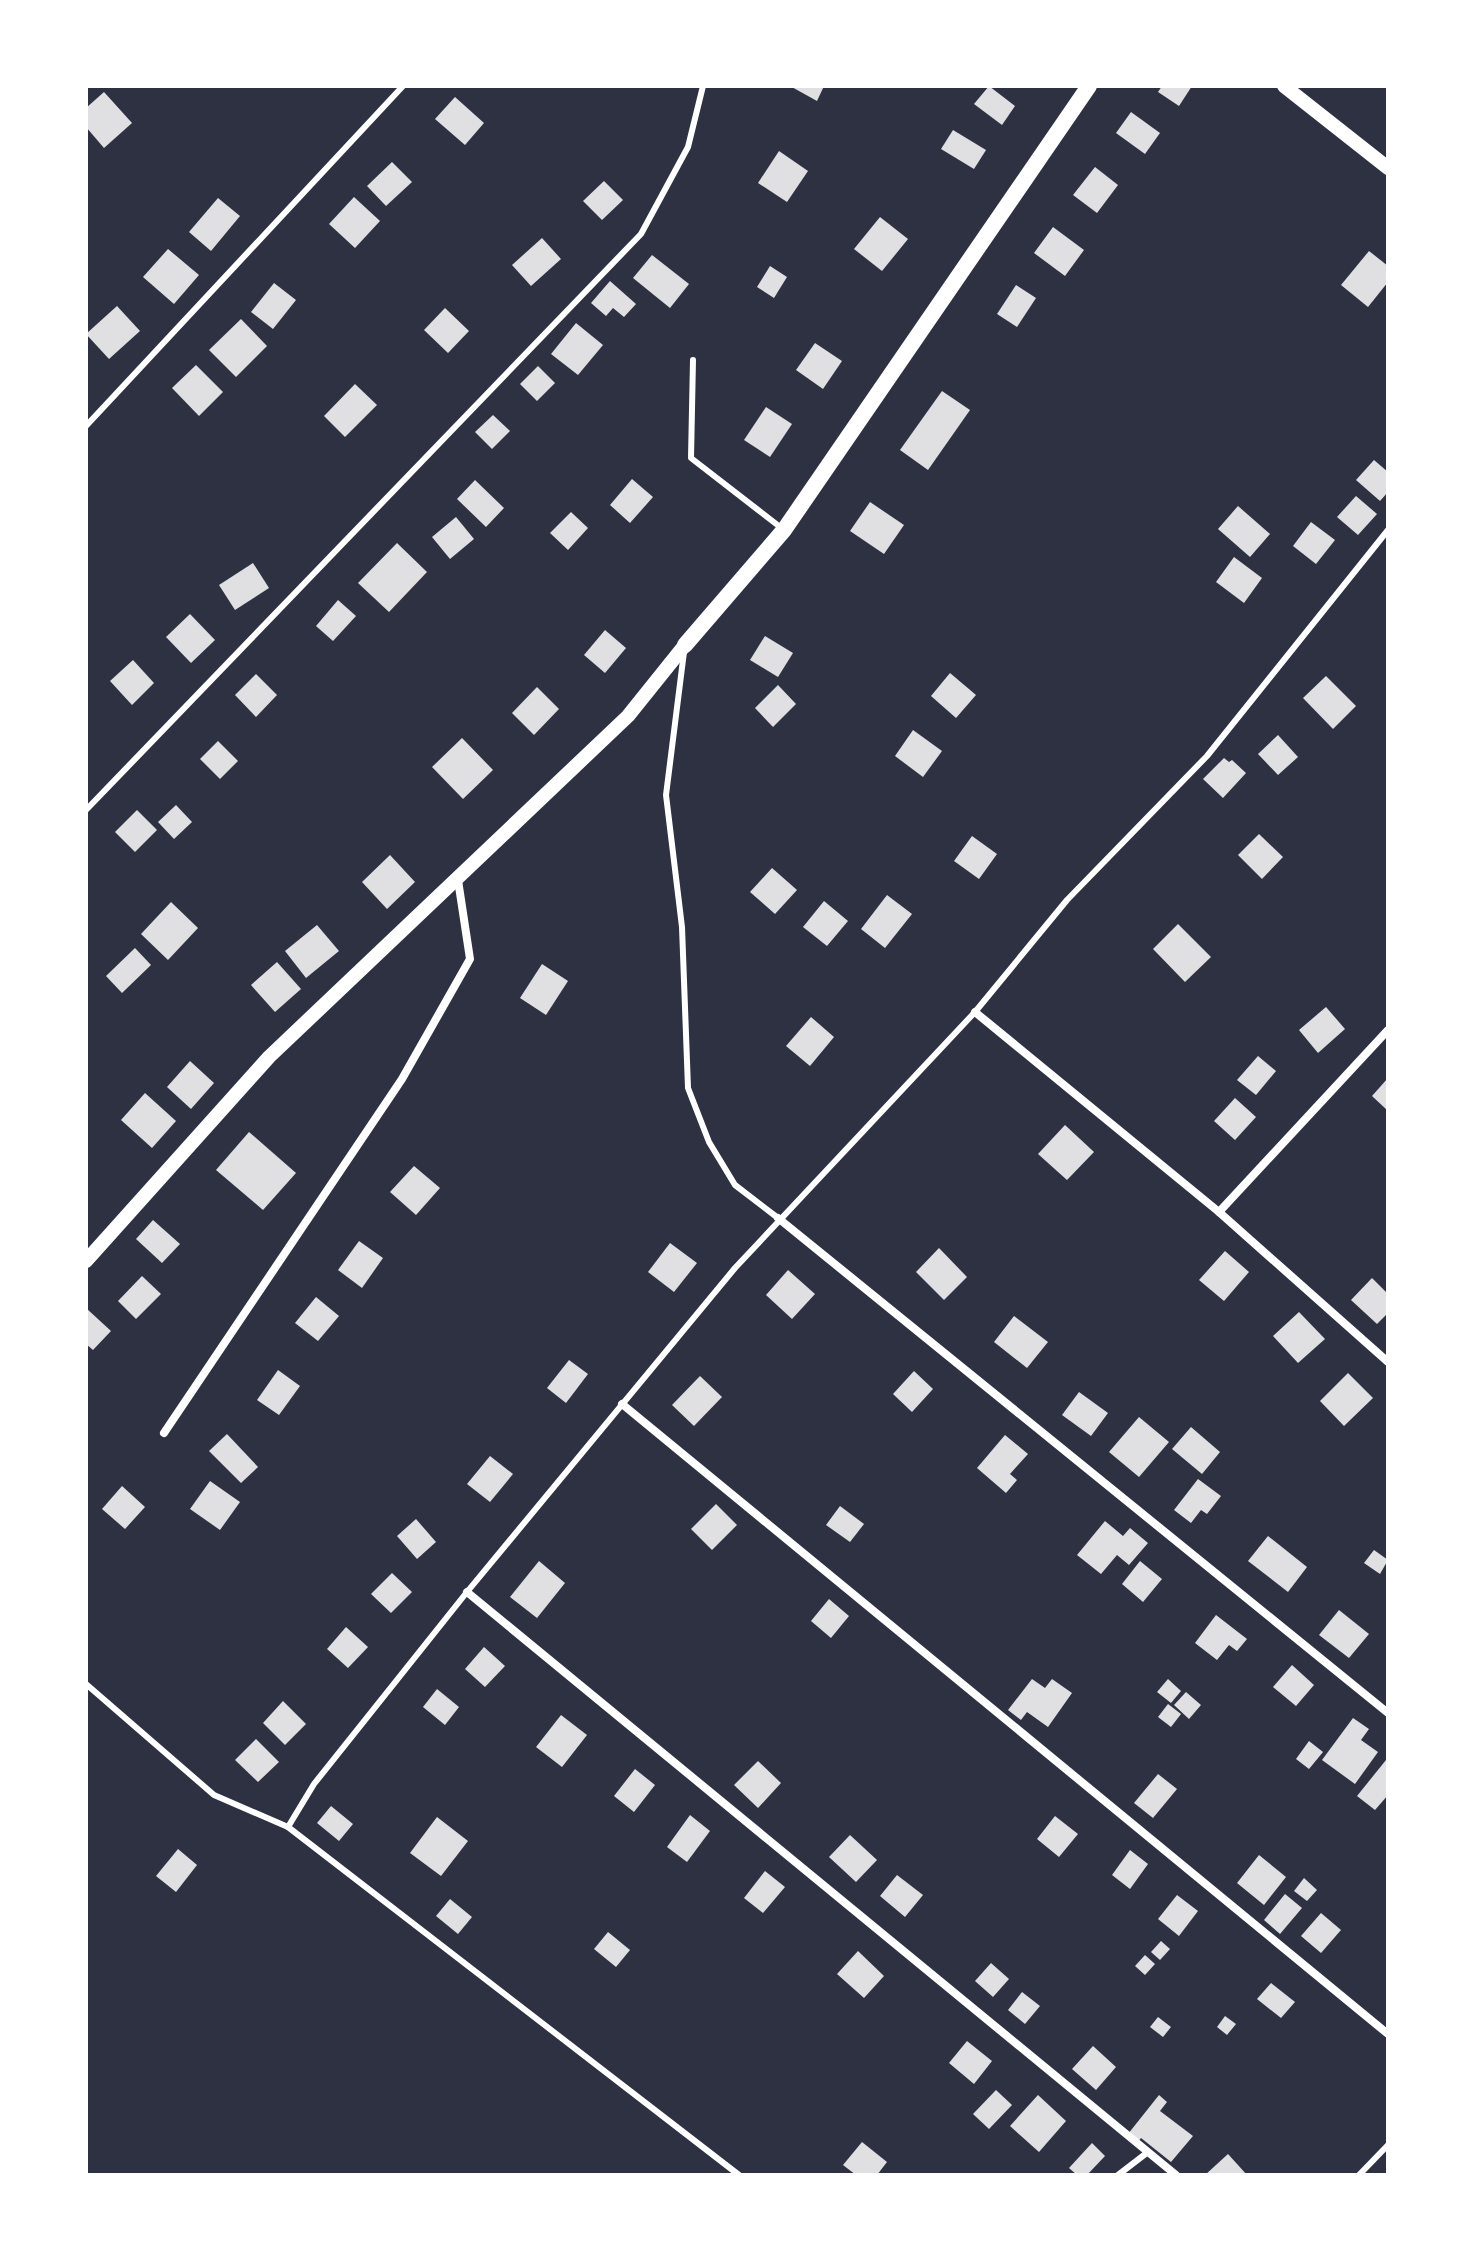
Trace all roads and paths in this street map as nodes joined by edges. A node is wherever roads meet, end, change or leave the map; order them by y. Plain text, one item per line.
1 (403, 86) edge
2 (703, 86) edge
3 (1089, 86) edge
4 (1284, 86) edge
5 (1388, 168) edge
6 (693, 360) dead end
7 (86, 426) edge
8 (784, 530) junction
9 (1388, 530) edge
10 (685, 645) junction
11 (86, 810) edge
12 (458, 880) junction
13 (975, 1012) junction
14 (1388, 1030) edge
15 (1219, 1212) junction
16 (778, 1218) junction
17 (86, 1261) edge
18 (1388, 1362) edge
19 (622, 1404) junction
20 (164, 1433) dead end
21 (467, 1592) junction
22 (86, 1684) edge
23 (1388, 1713) edge
24 (288, 1827) junction
25 (1388, 2034) edge
26 (1388, 2145) edge
27 (1148, 2152) junction
28 (739, 2175) edge
29 (1118, 2175) edge
30 (1176, 2175) edge
31 (1359, 2175) edge

1 - 7 lane
2 - 11 lane
3 - 8 main road
4 - 5 street
6 - 8 lane
8 - 10 main road
9 - 13 lane
10 - 12 street
10 - 16 lane
12 - 17 street
12 - 20 street
13 - 15 street
13 - 16 lane
14 - 15 street
15 - 18 street
16 - 19 lane
16 - 23 street
19 - 21 lane
19 - 25 street
21 - 24 lane
21 - 27 street
22 - 24 lane
24 - 28 lane
26 - 31 lane
27 - 29 lane
27 - 30 street

